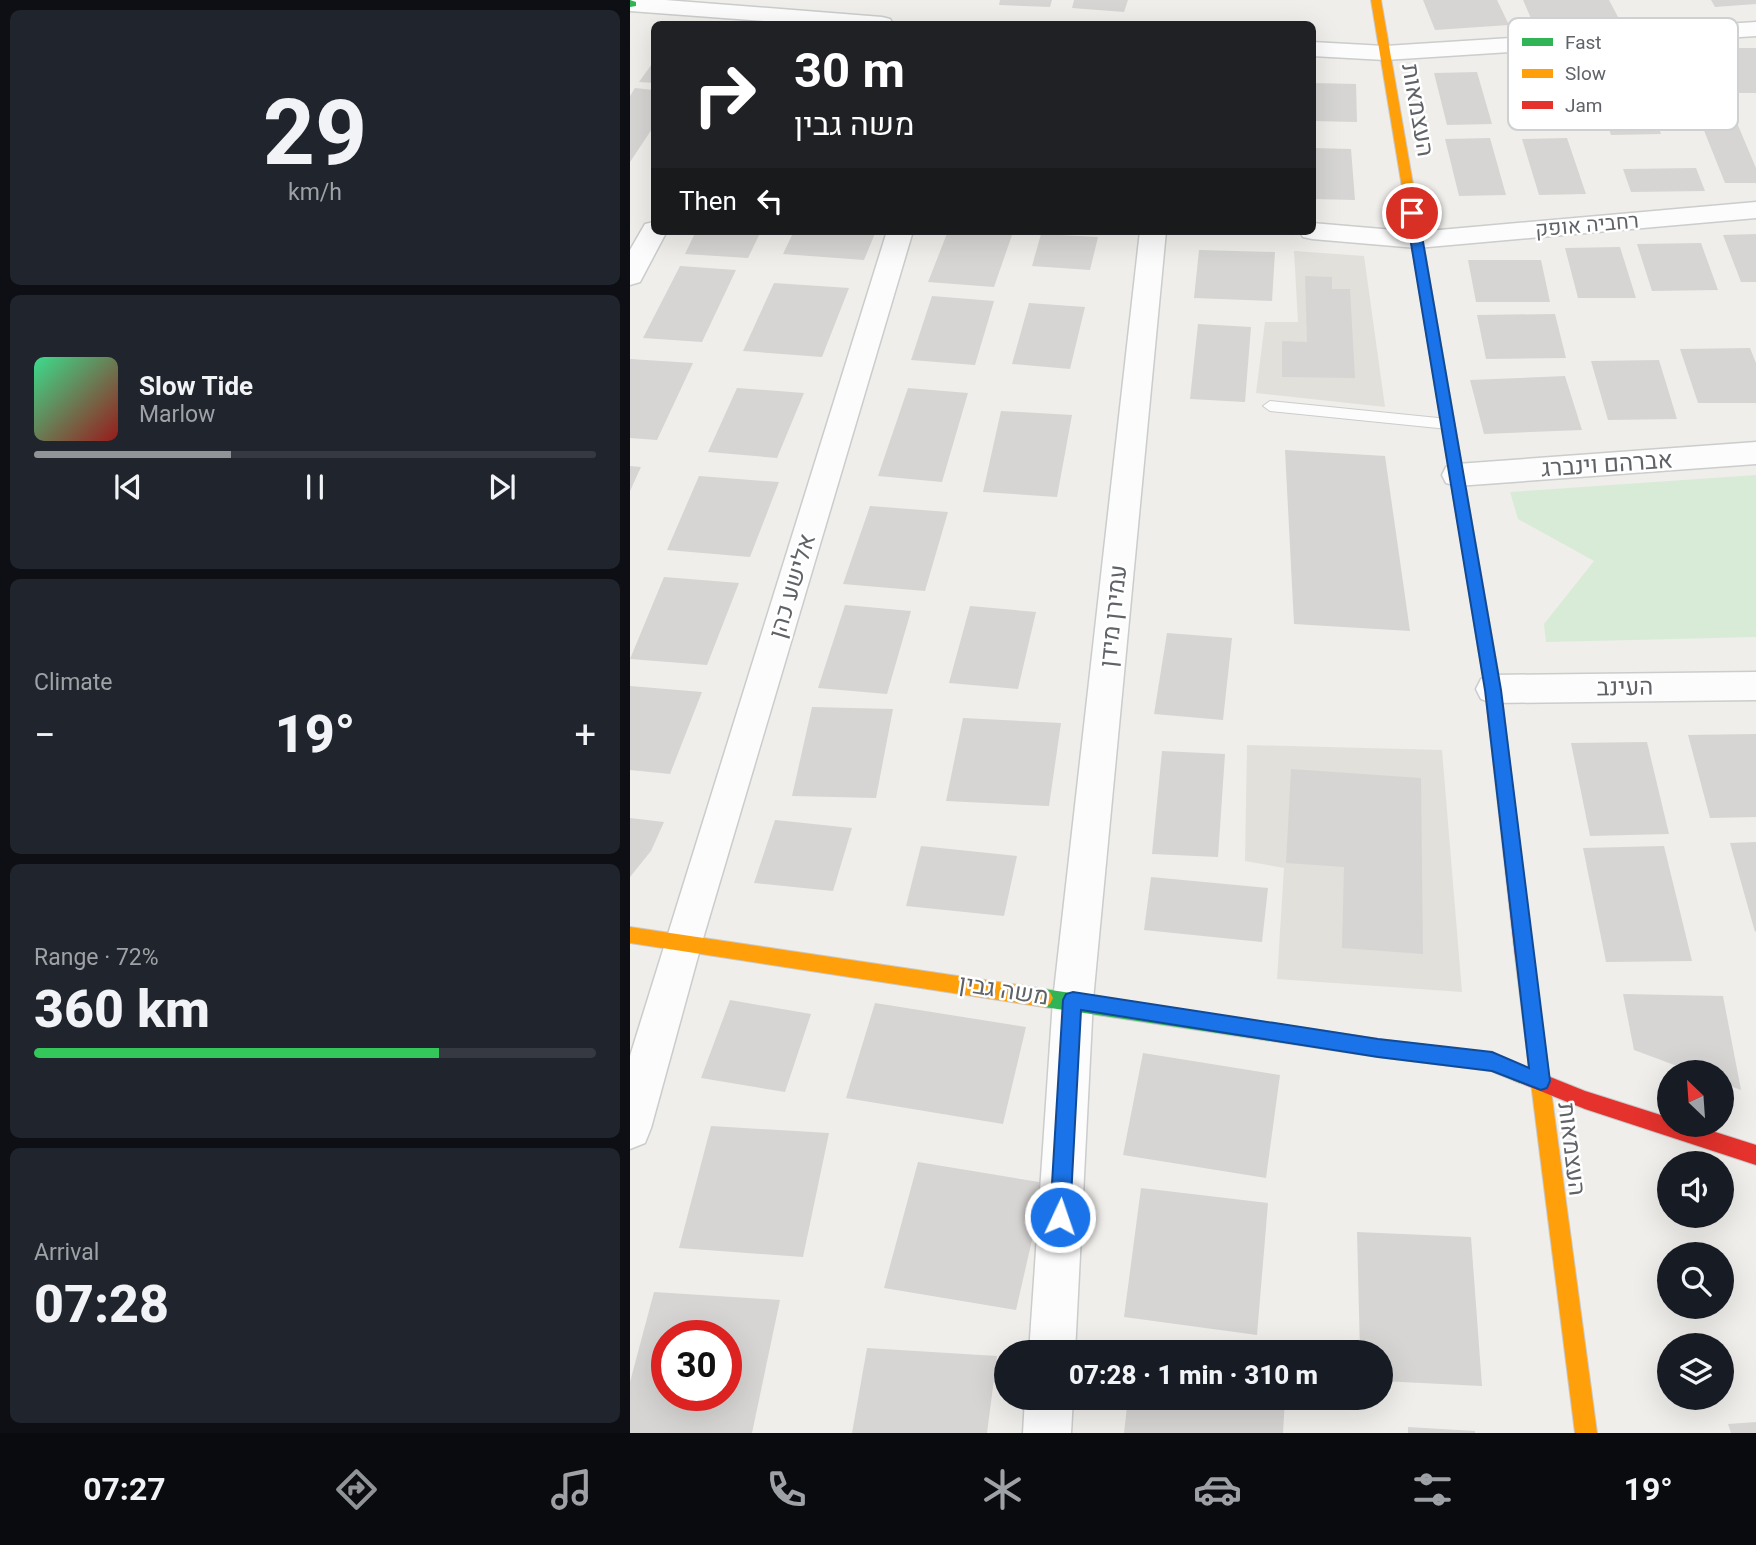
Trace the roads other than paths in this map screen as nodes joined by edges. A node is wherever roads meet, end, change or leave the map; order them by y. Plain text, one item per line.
1 (1376, 0) edge
2 (631, 4) edge
3 (844, 21) edge
4 (1756, 29) edge
5 (1738, 30) edge
6 (1508, 44) edge
7 (1316, 50) edge
8 (1385, 52) junction
9 (1756, 210) edge
10 (1316, 231) edge
11 (651, 235) edge
12 (899, 235) edge
13 (1153, 235) edge
14 (1417, 240) junction
15 (630, 276) edge
16 (1270, 405) dead end
17 (1448, 424) junction
18 (1756, 453) edge
19 (1457, 475) junction
20 (1756, 686) edge
21 (1493, 690) junction
22 (630, 935) edge
23 (684, 942) junction
24 (1073, 1000) junction
25 (1541, 1081) junction
26 (630, 1128) edge
27 (1756, 1155) edge
28 (1053, 1340) edge
29 (1048, 1410) edge
30 (1047, 1433) edge
31 (1586, 1433) edge

1 - 8 street, העצמאות
2 - 3 street
4 - 5 street
6 - 8 street
7 - 8 street
8 - 14 street, העצמאות
9 - 14 street, רחביה אופק
10 - 14 street
11 - 15 street
12 - 23 street, אלישע כהן
13 - 24 street, עמירן מידן
14 - 17 street, העצמאות
16 - 17 lane
17 - 19 street, העצמאות
18 - 19 street, אברהם וינברג
19 - 21 street, העצמאות
20 - 21 street, העינב
21 - 25 street, העצמאות
22 - 23 street, משה גבין
23 - 24 street, משה גבין
23 - 26 street, אלישע כהן
24 - 25 street, משה גבין
24 - 28 street, עמירן מידן
25 - 27 street, משה גבין
25 - 31 street, העצמאות
29 - 30 street

